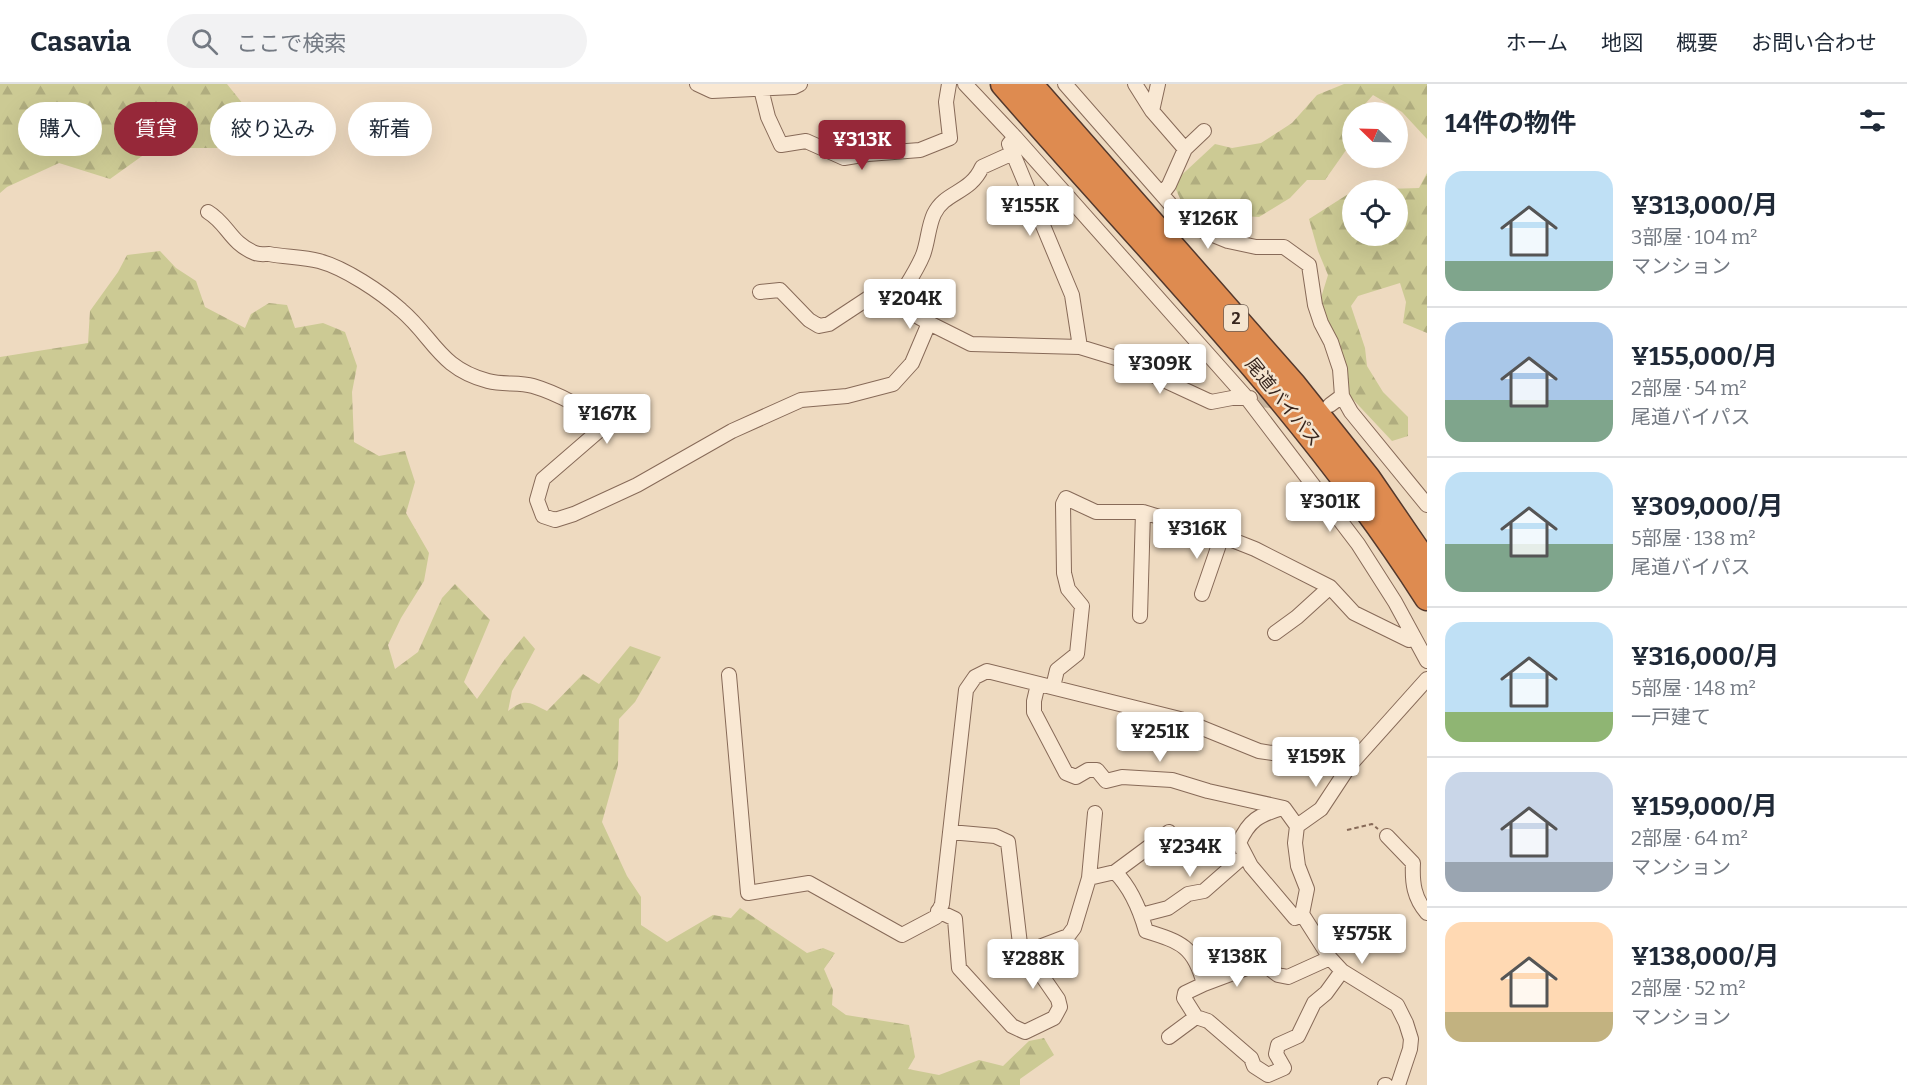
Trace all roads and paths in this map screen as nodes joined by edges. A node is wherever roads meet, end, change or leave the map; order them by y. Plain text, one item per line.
1 (697, 84) edge
2 (800, 84) edge
3 (949, 84) edge
4 (965, 84) edge
5 (1004, 84) edge
6 (1030, 84) edge
7 (1065, 84) edge
8 (1135, 84) edge
9 (1158, 84) edge
10 (761, 89) junction
11 (1152, 111) junction
12 (1204, 131) dead end
13 (1015, 137) junction
14 (1185, 149) junction
15 (1013, 153) junction
16 (1162, 194) junction
17 (208, 212) dead end
18 (760, 292) dead end
19 (896, 303) junction
20 (929, 323) junction
21 (1080, 347) junction
22 (1342, 396) junction
23 (1252, 399) junction
24 (1330, 405) dead end
25 (1333, 433) junction
26 (1427, 505) edge
27 (1143, 512) junction
28 (1377, 521) junction
29 (1222, 536) junction
30 (1427, 544) edge
31 (1427, 564) edge
32 (1330, 587) junction
33 (1202, 594) dead end
34 (1427, 598) edge
35 (1427, 615) edge
36 (1140, 616) dead end
37 (1275, 633) dead end
38 (1414, 637) junction
39 (1427, 662) edge
40 (729, 675) dead end
41 (1427, 679) edge
42 (1038, 684) junction
43 (1053, 687) junction
44 (1350, 765) junction
45 (1284, 807) junction
46 (1095, 813) dead end
47 (1297, 826) junction
48 (1347, 830) dead end
49 (950, 832) junction
50 (1169, 832) dead end
51 (1387, 836) joint
52 (1245, 855) junction
53 (1115, 872) junction
54 (1089, 878) junction
55 (938, 911) junction
56 (1427, 913) edge
57 (1302, 914) junction
58 (1141, 915) junction
59 (1243, 948) dead end
60 (1026, 952) junction
61 (1330, 958) junction
62 (1260, 963) junction
63 (1342, 971) junction
64 (1204, 984) junction
65 (1196, 1017) junction
66 (1169, 1037) dead end
67 (1398, 1085) edge

1 - 10 street
2 - 10 street
3 - 10 street
4 - 13 street
5 - 28 highway, 尾道バイパス / 2
6 - 25 highway, 尾道バイパス / 2
7 - 16 street
8 - 11 street
9 - 11 street
11 - 14 street
12 - 14 street
13 - 15 street
13 - 23 street
14 - 16 street
15 - 19 street
15 - 21 street
16 - 22 street
17 - 20 street
18 - 19 street
19 - 20 street
20 - 21 street
21 - 23 street
22 - 24 street
22 - 26 street
23 - 38 street
25 - 30 highway
25 - 31 highway, 尾道バイパス / 2
27 - 29 street
27 - 36 street
27 - 43 street
28 - 34 highway, 尾道バイパス / 2
28 - 35 highway
29 - 32 street
29 - 33 street
32 - 37 street
32 - 38 street
38 - 39 street
40 - 55 street
41 - 44 street
42 - 43 street
42 - 45 street
42 - 49 street
43 - 44 street
44 - 47 street
45 - 47 street
45 - 52 street
46 - 54 street
47 - 57 street
48 - 51 path
49 - 55 street
49 - 60 street
50 - 53 street
51 - 56 street
52 - 57 street
52 - 58 street
53 - 54 street
53 - 58 street
54 - 60 street
55 - 60 street
57 - 61 street
58 - 64 street
59 - 62 street
61 - 62 street
61 - 63 street
62 - 64 street
63 - 65 street
63 - 67 street
64 - 65 street
65 - 66 street

